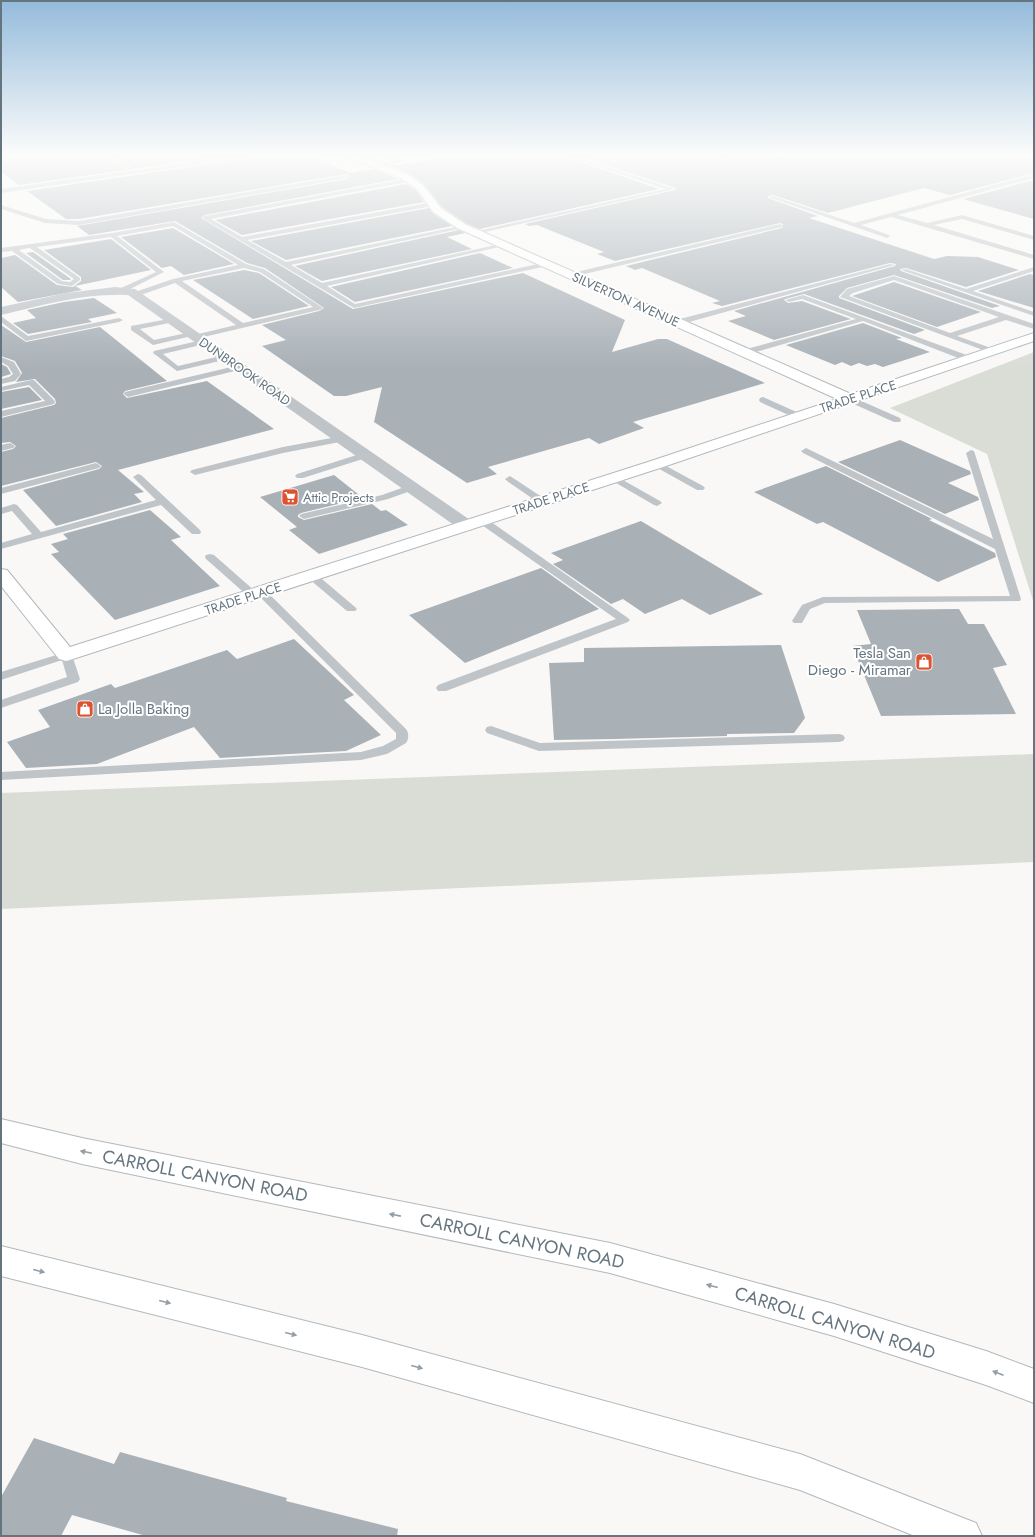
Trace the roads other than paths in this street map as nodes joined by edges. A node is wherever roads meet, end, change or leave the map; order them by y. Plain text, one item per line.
1 (164, 226) edge
2 (177, 226) edge
3 (219, 226) edge
4 (314, 226) edge
5 (510, 226) edge
6 (760, 226) edge
7 (780, 226) dead end
8 (856, 226) edge
9 (929, 226) edge
10 (992, 226) edge
11 (465, 227) joint
12 (478, 233) junction
13 (112, 235) junction
14 (887, 236) dead end
15 (1034, 238) edge
16 (242, 239) junction
17 (505, 245) junction
18 (32, 247) junction
19 (14, 249) junction
20 (1, 250) edge
21 (1034, 257) edge
22 (285, 264) junction
23 (548, 264) junction
24 (892, 265) dead end
25 (244, 266) junction
26 (1034, 269) edge
27 (904, 270) dead end
28 (568, 273) junction
29 (147, 279) junction
30 (175, 280) junction
31 (165, 283) junction
32 (72, 284) junction
33 (321, 285) junction
34 (966, 290) junction
35 (128, 293) junction
36 (86, 294) junction
37 (1, 311) edge
38 (1034, 314) edge
39 (1007, 317) junction
40 (1, 318) edge
41 (863, 319) junction
42 (119, 320) dead end
43 (171, 320) junction
44 (684, 325) junction
45 (242, 326) junction
46 (1034, 327) edge
47 (950, 336) junction
48 (1034, 337) edge
49 (196, 338) junction
50 (746, 352) junction
51 (991, 352) junction
52 (225, 357) junction
53 (1, 359) edge
54 (969, 359) junction
55 (240, 367) junction
56 (1, 382) edge
57 (1, 389) edge
58 (128, 394) dead end
59 (850, 399) junction
60 (763, 400) dead end
61 (1, 414) edge
62 (798, 416) junction
63 (896, 420) dead end
64 (342, 439) junction
65 (10, 446) dead end
66 (1, 448) edge
67 (806, 451) dead end
68 (971, 453) dead end
69 (366, 455) junction
70 (657, 464) junction
71 (96, 466) dead end
72 (195, 472) dead end
73 (300, 476) dead end
74 (138, 477) dead end
75 (614, 478) junction
76 (510, 479) dead end
77 (414, 488) junction
78 (700, 488) dead end
79 (1, 491) edge
80 (163, 501) junction
81 (542, 501) junction
82 (657, 503) dead end
83 (1, 511) edge
84 (304, 516) dead end
85 (475, 523) junction
86 (196, 532) dead end
87 (39, 536) junction
88 (1, 546) edge
89 (1000, 547) junction
90 (210, 557) dead end
91 (1, 574) edge
92 (312, 576) junction
93 (257, 594) junction
94 (351, 609) dead end
95 (798, 621) dead end
96 (66, 655) junction
97 (1, 676) edge
98 (442, 688) dead end
99 (1, 704) edge
100 (491, 730) dead end
101 (840, 738) dead end
102 (1, 776) edge
103 (1, 1131) edge
104 (1, 1261) edge
105 (1034, 1386) edge
106 (963, 1536) edge

1 - 13 lane
2 - 25 lane
3 - 16 lane
4 - 16 lane
5 - 12 lane
6 - 28 lane
7 - 28 lane
8 - 14 lane
9 - 21 lane
10 - 15 lane
11 - 12 street, SILVERTON AVENUE
11 - 22 lane
12 - 17 street, SILVERTON AVENUE
13 - 18 lane
13 - 29 lane
16 - 22 lane
17 - 23 street, SILVERTON AVENUE
17 - 33 lane
18 - 19 lane
18 - 32 lane
19 - 20 lane
19 - 32 lane
22 - 33 lane
23 - 28 street, SILVERTON AVENUE
23 - 33 lane
24 - 44 lane
25 - 30 lane
25 - 45 lane
26 - 34 lane
27 - 34 lane
28 - 44 street, SILVERTON AVENUE
29 - 31 lane
29 - 35 lane
30 - 31 lane
30 - 45 lane
31 - 35 lane
32 - 36 lane
34 - 38 lane
35 - 36 street
35 - 43 street, DUNBROOK ROAD
36 - 37 street
39 - 46 lane
39 - 47 lane
39 - 47 lane
40 - 42 lane
41 - 44 lane
41 - 50 lane
41 - 54 lane
43 - 49 street, DUNBROOK ROAD
43 - 49 lane
44 - 50 street, SILVERTON AVENUE
45 - 49 lane
47 - 51 lane
48 - 51 street, TRADE PLACE
49 - 52 street, DUNBROOK ROAD
49 - 52 lane
50 - 59 street, SILVERTON AVENUE
51 - 54 street, TRADE PLACE
52 - 55 street, DUNBROOK ROAD
53 - 56 lane
54 - 59 street, TRADE PLACE
55 - 58 lane
55 - 64 street, DUNBROOK ROAD
57 - 61 lane
59 - 62 street, TRADE PLACE
59 - 63 lane
60 - 62 lane
62 - 70 street, TRADE PLACE
64 - 69 street, DUNBROOK ROAD
64 - 72 lane
65 - 66 lane
67 - 89 lane
68 - 89 lane
69 - 73 lane
69 - 77 street, DUNBROOK ROAD
70 - 75 street, TRADE PLACE
70 - 78 lane
71 - 79 lane
74 - 80 lane
75 - 81 street, TRADE PLACE
75 - 82 lane
76 - 81 lane
77 - 84 lane
77 - 85 street, DUNBROOK ROAD
80 - 86 lane
80 - 87 lane
81 - 85 street, TRADE PLACE
83 - 87 lane
85 - 92 street, TRADE PLACE
85 - 98 lane
87 - 88 lane
89 - 95 lane
90 - 93 lane
91 - 96 street
92 - 93 street, TRADE PLACE
92 - 94 lane
93 - 96 street, TRADE PLACE
93 - 102 lane
96 - 97 lane
96 - 99 lane
100 - 101 lane
105 -> 103 street, CARROLL CANYON ROAD
104 -> 106 street

